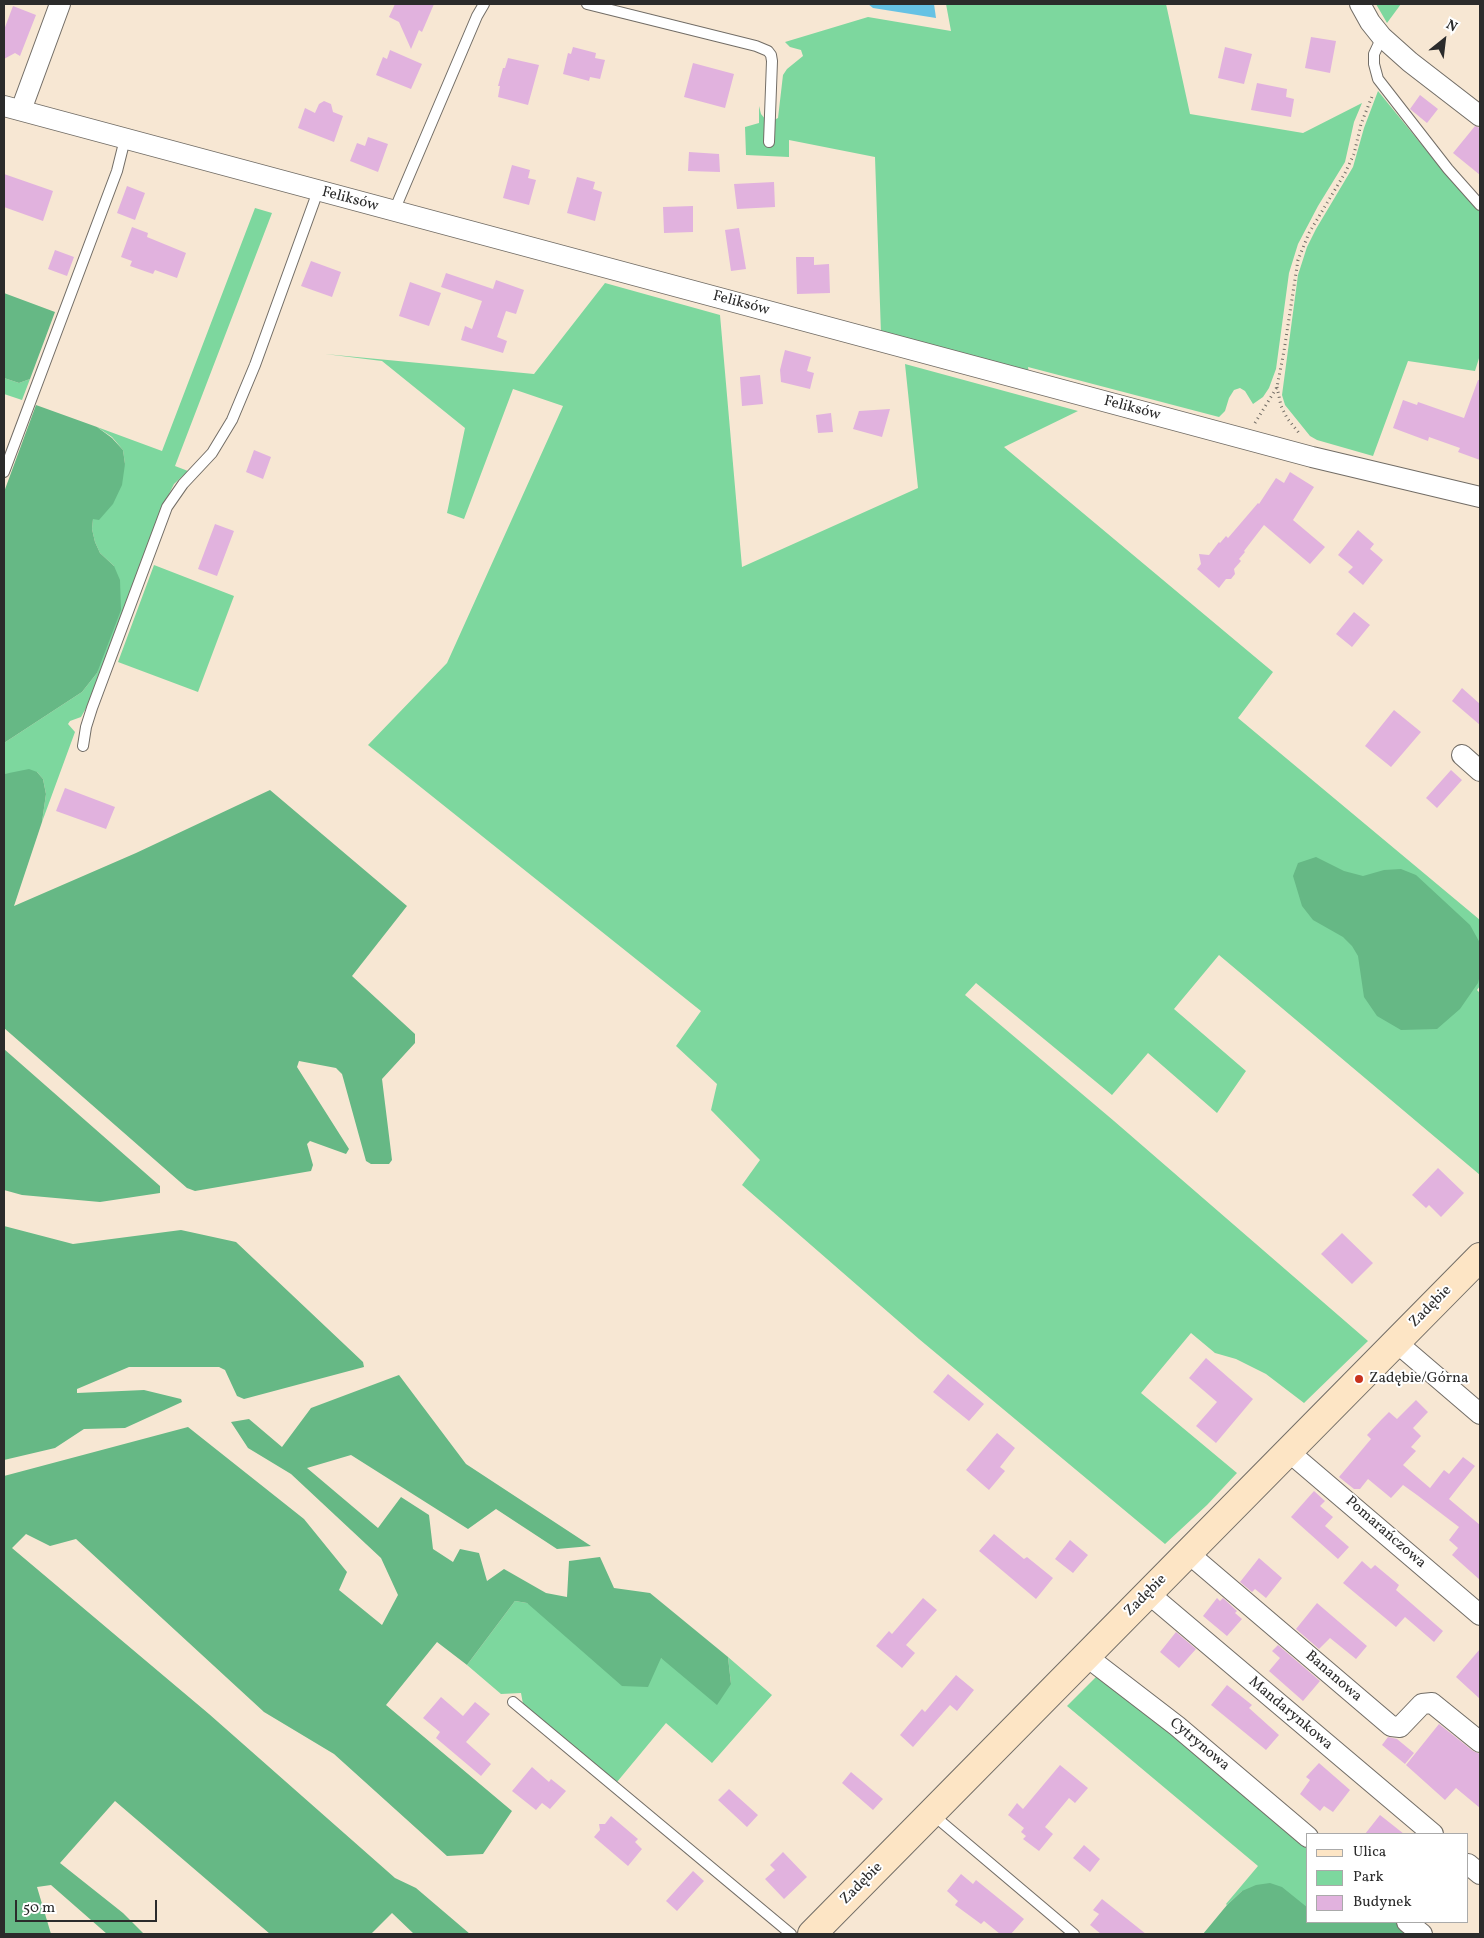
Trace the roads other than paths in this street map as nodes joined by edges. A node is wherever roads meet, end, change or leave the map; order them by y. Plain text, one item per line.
1 (60, 4) edge
2 (484, 4) edge
3 (587, 4) edge
4 (1360, 4) edge
5 (1382, 37) junction
6 (12, 108) edge
7 (1480, 116) edge
8 (125, 139) junction
9 (769, 142) dead end
10 (318, 191) junction
11 (1480, 204) edge
12 (394, 211) junction
13 (4, 472) edge
14 (1480, 497) edge
15 (83, 746) dead end
16 (1462, 755) dead end
17 (1480, 771) edge
18 (1478, 1265) edge
19 (1396, 1342) junction
20 (1480, 1414) edge
21 (1289, 1452) junction
22 (1188, 1553) junction
23 (1148, 1593) junction
24 (1480, 1615) edge
25 (1086, 1656) junction
26 (513, 1702) dead end
27 (1480, 1742) edge
28 (932, 1814) junction
29 (1432, 1833) edge
30 (1306, 1835) edge
31 (1469, 1865) edge
32 (1480, 1874) edge
33 (1408, 1923) edge
34 (791, 1934) edge
35 (812, 1934) edge
36 (1074, 1934) edge
37 (1422, 1934) edge

1 - 6 street
2 - 12 lane
3 - 9 lane
4 - 5 street
5 - 7 street
5 - 11 lane
6 - 8 street, Feliksów
8 - 10 street, Feliksów
8 - 13 lane
10 - 12 street, Feliksów
10 - 15 lane
12 - 14 street, Feliksów
16 - 17 street
18 - 19 street, Zadębie
19 - 20 street
19 - 21 street, Zadębie
21 - 22 street, Zadębie
21 - 24 street, Pomarańczowa
22 - 23 street, Zadębie
22 - 27 street, Bananowa
23 - 25 street, Zadębie
23 - 29 street, Mandarynkowa
25 - 28 street, Zadębie
25 - 30 street, Cytrynowa
26 - 34 lane
28 - 35 street, Zadębie
28 - 36 lane
31 - 32 street
33 - 37 street

